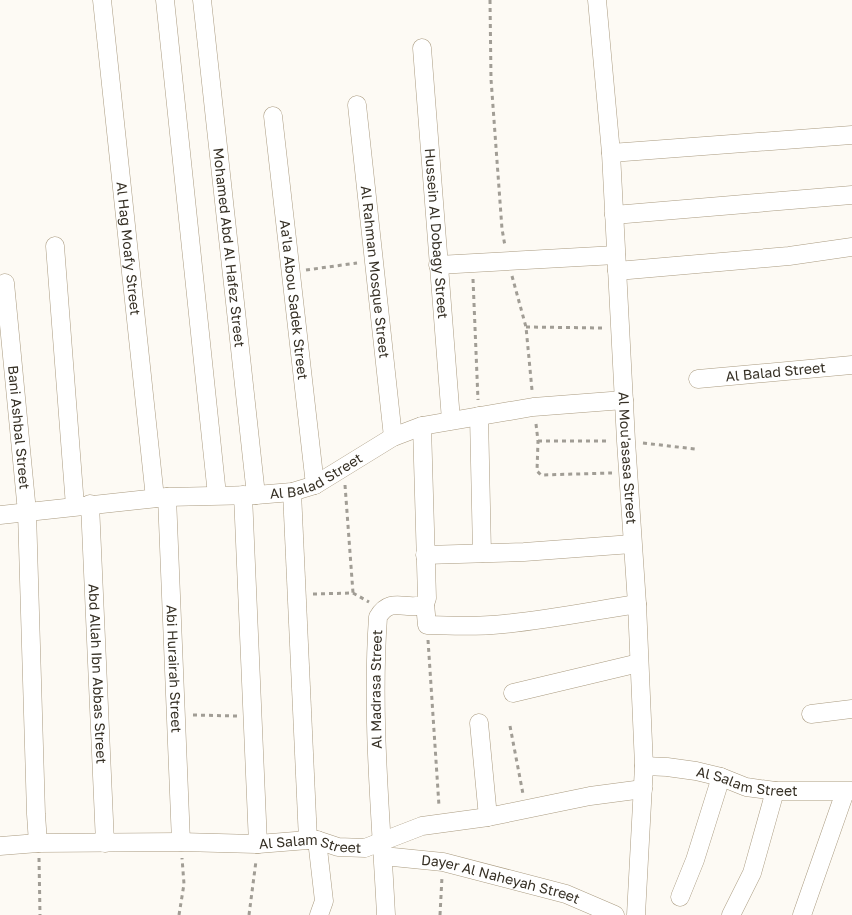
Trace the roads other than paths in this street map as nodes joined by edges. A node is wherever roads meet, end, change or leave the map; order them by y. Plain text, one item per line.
1 (102, 0) edge
2 (165, 0) edge
3 (202, 0) edge
4 (597, 0) edge
5 (422, 48) dead end
6 (358, 105) dead end
7 (273, 116) dead end
8 (852, 135) edge
9 (611, 153) junction
10 (852, 195) edge
11 (614, 215) junction
12 (55, 246) dead end
13 (852, 247) edge
14 (617, 263) junction
15 (438, 265) junction
16 (5, 283) dead end
17 (852, 365) edge
18 (698, 379) dead end
19 (624, 400) junction
20 (478, 416) junction
21 (451, 420) junction
22 (422, 426) junction
23 (393, 437) junction
24 (315, 484) junction
25 (292, 492) junction
26 (217, 495) junction
27 (249, 495) junction
28 (161, 497) junction
29 (82, 505) junction
30 (27, 512) junction
31 (0, 515) edge
32 (632, 544) junction
33 (482, 553) junction
34 (425, 555) junction
35 (425, 604) junction
36 (637, 604) junction
37 (639, 663) junction
38 (513, 693) dead end
39 (852, 709) edge
40 (811, 714) dead end
41 (479, 723) dead end
42 (644, 766) junction
43 (721, 777) junction
44 (643, 789) junction
45 (775, 791) junction
46 (848, 791) edge
47 (488, 817) junction
48 (312, 840) junction
49 (181, 842) junction
50 (38, 843) junction
51 (105, 843) junction
52 (258, 844) junction
53 (0, 846) edge
54 (383, 849) junction
55 (680, 897) dead end
56 (319, 915) edge
57 (386, 915) edge
58 (615, 915) edge
59 (636, 915) edge
60 (731, 915) edge
61 (802, 915) edge

1 - 28 street, Al Hag Moafy Street
2 - 26 street
3 - 27 street, Mohamed Abd Al Hafez Street
4 - 9 street, Al Mou'asasa Street
5 - 15 street, Hussein Al Dobagy Street
6 - 23 street, Al Rahman Mosque Street
7 - 24 street, Aa'la Abou Sadek Street
8 - 9 street
9 - 11 street, Al Mou'asasa Street
10 - 11 street
11 - 14 street, Al Mou'asasa Street
12 - 29 street, Abd Allah Ibn Abbas Street
13 - 14 street
14 - 15 street
14 - 19 street, Al Mou'asasa Street
15 - 21 street, Hussein Al Dobagy Street
16 - 30 street, Bani Ashbal Street
17 - 18 street, Al Balad Street
19 - 20 street, Al Balad Street
19 - 32 street, Al Mou'asasa Street
20 - 21 street, Al Balad Street
20 - 33 street
21 - 22 street, Al Balad Street
22 - 23 street, Al Balad Street
22 - 34 street
23 - 24 street, Al Balad Street
24 - 25 street, Al Balad Street
25 - 27 street, Al Balad Street
25 - 48 street
26 - 27 street, Al Balad Street
26 - 28 street, Al Balad Street
27 - 52 street, Mohamed Abd Al Hafez Street
28 - 29 street, Al Balad Street
28 - 49 street, Abi Hurairah Street
29 - 30 street, Al Balad Street
29 - 51 street, Abd Allah Ibn Abbas Street
30 - 31 street, Al Balad Street
30 - 50 street, Bani Ashbal Street
32 - 33 street
32 - 36 street, Al Mou'asasa Street
33 - 34 street
34 - 35 street
35 - 36 street
35 - 54 street, Al Madrasa Street
36 - 37 street, Al Mou'asasa Street
37 - 38 street
37 - 42 street, Al Mou'asasa Street
39 - 40 street
41 - 47 street
42 - 43 street, Al Salam Street
42 - 44 street, Al Mou'asasa Street
43 - 45 street, Al Salam Street
43 - 55 street
44 - 47 street, Al Salam Street
44 - 59 street, Al Mou'asasa Street
45 - 46 street, Al Salam Street
45 - 60 street
46 - 61 street
47 - 54 street, Al Salam Street
48 - 52 street, Al Salam Street
48 - 54 street, Al Salam Street
48 - 56 street
49 - 51 street, Al Salam Street
49 - 52 street, Al Salam Street
50 - 51 street, Al Salam Street
50 - 53 street, Al Salam Street
54 - 57 street, Al Madrasa Street
54 - 58 street, Dayer Al Naheyah Street

